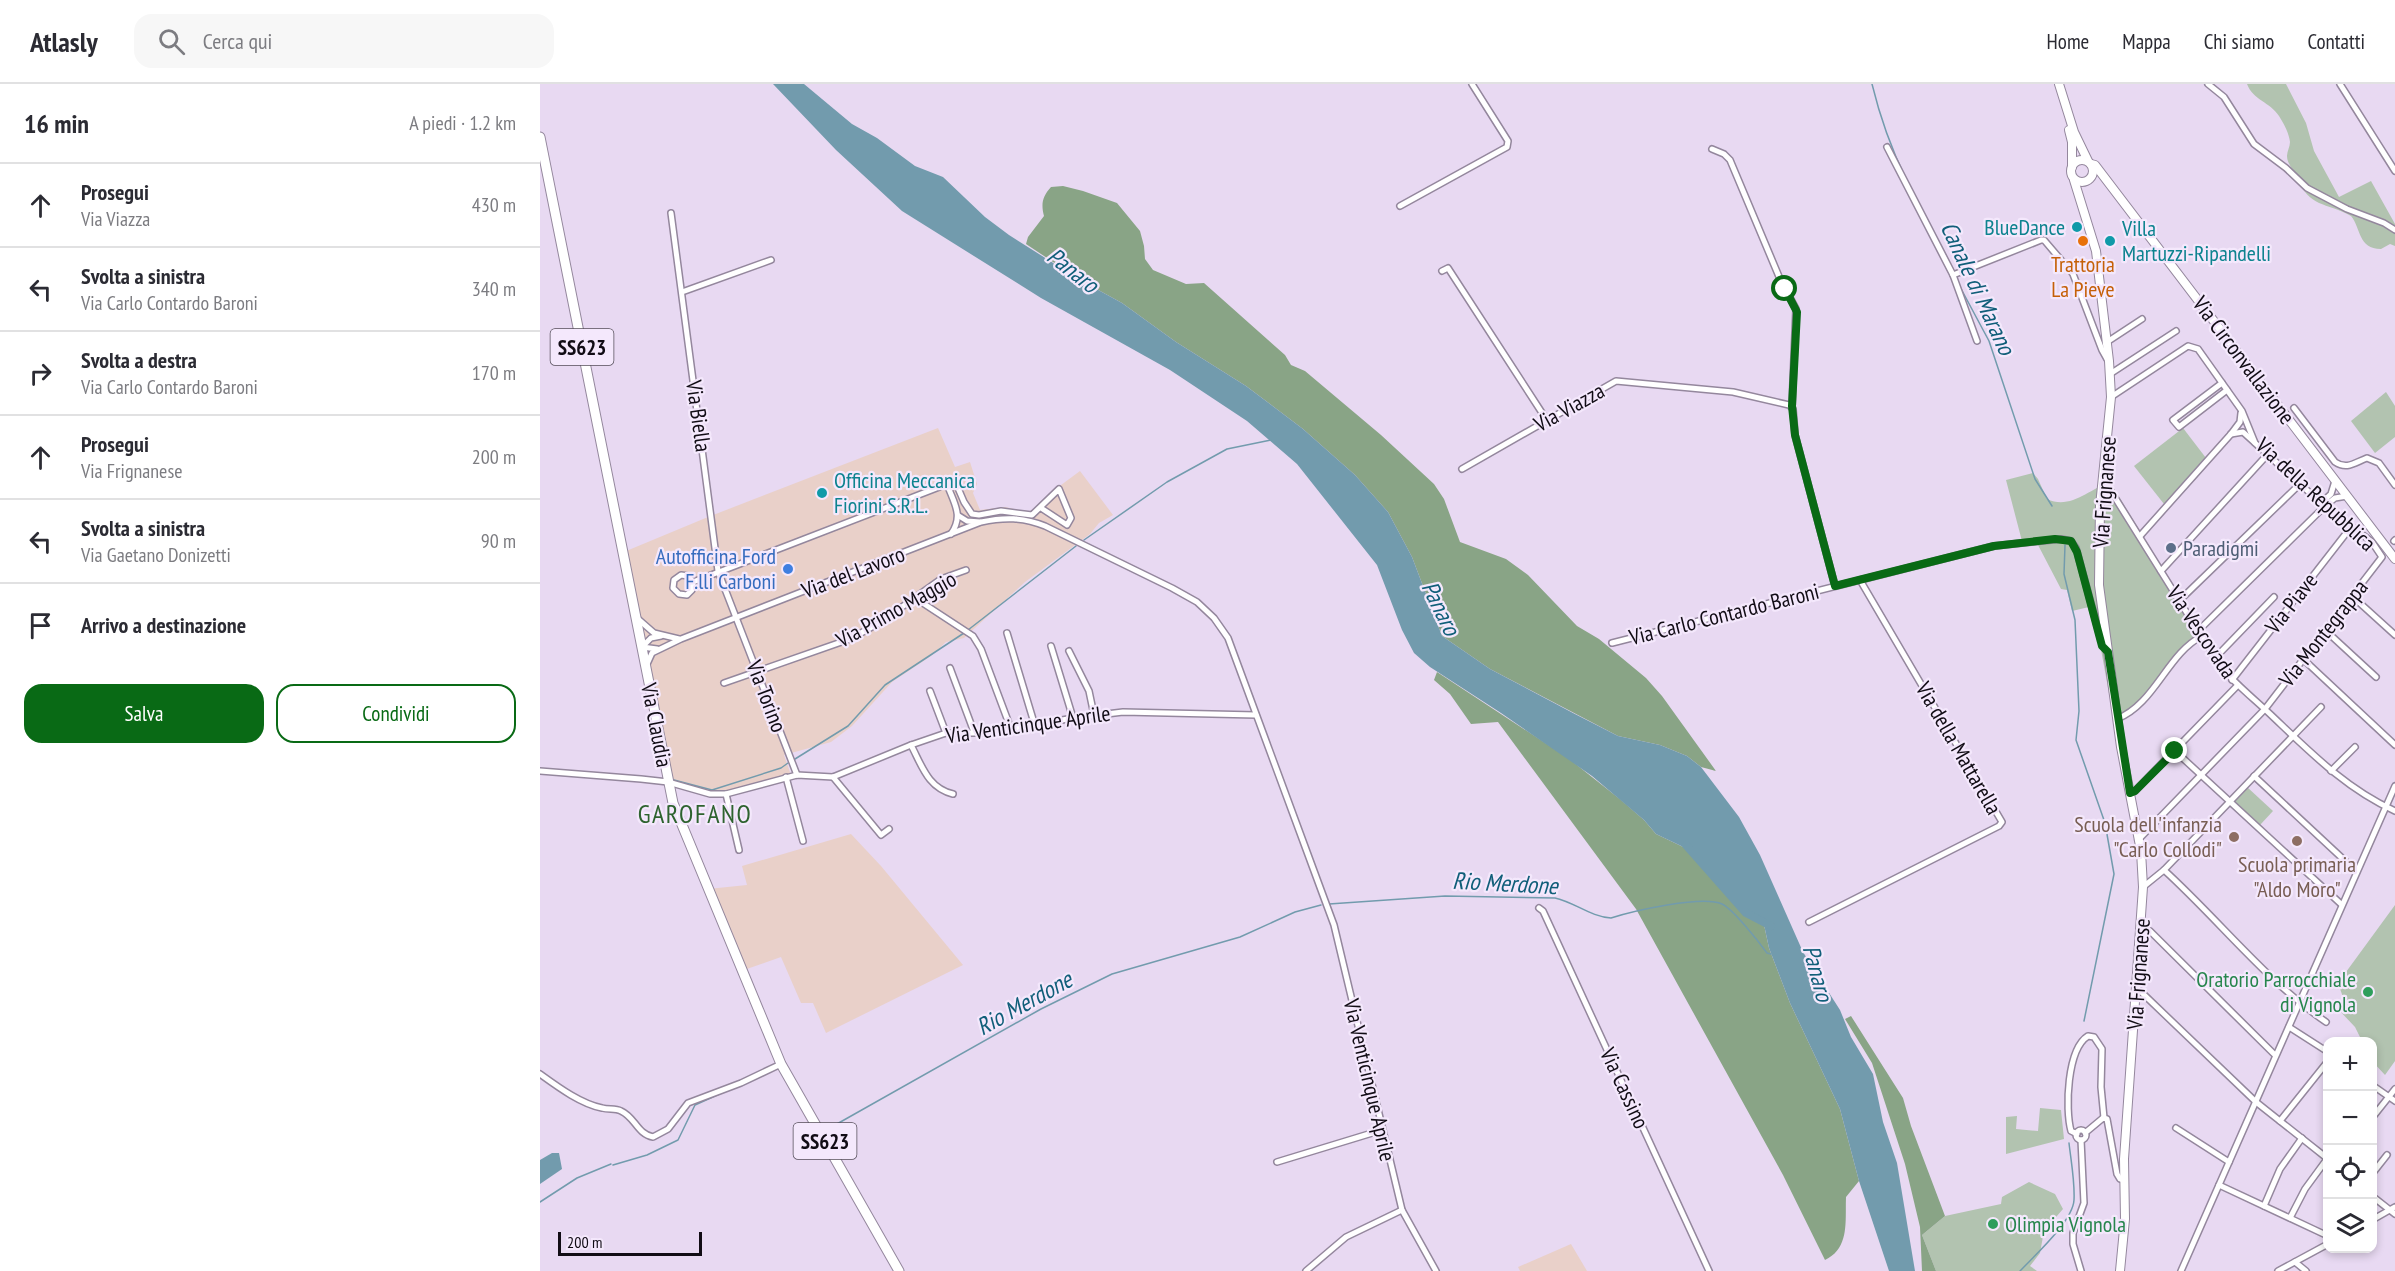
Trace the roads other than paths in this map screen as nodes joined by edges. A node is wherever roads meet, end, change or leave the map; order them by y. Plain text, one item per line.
1 (1472, 84) edge
2 (2059, 84) edge
3 (2208, 84) edge
4 (2340, 84) edge
5 (2067, 115) junction
6 (540, 137) edge
7 (1887, 147) dead end
8 (1712, 149) dead end
9 (2089, 162) junction
10 (2072, 167) junction
11 (2395, 171) edge
12 (2093, 175) junction
13 (2103, 176) junction
14 (2074, 180) junction
15 (2084, 183) junction
16 (2080, 199) junction
17 (1400, 206) dead end
18 (671, 213) dead end
19 (2395, 230) edge
20 (771, 260) dead end
21 (1442, 271) dead end
22 (1954, 275) junction
23 (682, 292) junction
24 (2142, 319) dead end
25 (2176, 331) dead end
26 (1977, 341) dead end
27 (2107, 342) junction
28 (2109, 361) junction
29 (2110, 375) junction
30 (2222, 383) junction
31 (2227, 390) junction
32 (2111, 397) junction
33 (1792, 406) junction
34 (2294, 408) dead end
35 (2242, 411) junction
36 (1546, 419) junction
37 (2231, 434) junction
38 (2255, 443) junction
39 (2268, 454) junction
40 (1462, 469) dead end
41 (2103, 479) junction
42 (2335, 481) junction
43 (2301, 483) junction
44 (947, 484) junction
45 (2395, 484) edge
46 (2347, 496) junction
47 (2323, 504) junction
48 (1041, 508) junction
49 (959, 516) junction
50 (1027, 519) joint
51 (981, 522) junction
52 (2351, 527) junction
53 (951, 534) junction
54 (2140, 536) junction
55 (2382, 557) joint
56 (2395, 560) edge
57 (966, 570) dead end
58 (718, 571) junction
59 (2162, 571) junction
60 (1860, 580) junction
61 (693, 582) dead end
62 (1835, 586) junction
63 (2352, 596) junction
64 (2274, 597) dead end
65 (915, 598) junction
66 (2180, 600) junction
67 (635, 615) junction
68 (737, 617) junction
69 (2199, 630) junction
70 (2325, 630) junction
71 (1007, 633) dead end
72 (2395, 635) edge
73 (662, 636) junction
74 (2202, 636) junction
75 (681, 639) junction
76 (1612, 643) dead end
77 (1051, 646) dead end
78 (642, 647) junction
79 (661, 648) junction
80 (1069, 651) dead end
81 (2108, 652) junction
82 (2215, 658) junction
83 (2303, 659) junction
84 (950, 668) dead end
85 (646, 669) junction
86 (758, 672) junction
87 (2376, 677) dead end
88 (2232, 680) junction
89 (724, 683) dead end
90 (2238, 685) junction
91 (930, 691) dead end
92 (2321, 707) dead end
93 (2265, 709) junction
94 (1094, 715) junction
95 (1256, 715) junction
96 (1073, 718) junction
97 (2117, 719) junction
98 (1035, 726) junction
99 (1011, 729) junction
100 (974, 732) junction
101 (946, 733) junction
102 (2293, 736) junction
103 (911, 745) junction
104 (2395, 745) edge
105 (2355, 747) dead end
106 (2175, 751) junction
107 (540, 771) edge
108 (2331, 771) junction
109 (797, 775) junction
110 (2202, 776) junction
111 (2254, 776) junction
112 (786, 777) junction
113 (833, 777) junction
114 (668, 782) junction
115 (2395, 786) edge
116 (2130, 793) junction
117 (726, 794) junction
118 (953, 794) dead end
119 (2229, 801) junction
120 (2385, 806) junction
121 (2395, 811) edge
122 (889, 829) dead end
123 (2138, 840) junction
124 (803, 842) dead end
125 (739, 850) dead end
126 (2164, 870) junction
127 (2356, 871) junction
128 (2143, 886) junction
129 (2341, 904) junction
130 (1539, 908) dead end
131 (1809, 922) dead end
132 (2142, 927) junction
133 (2138, 988) junction
134 (2298, 1003) junction
135 (2326, 1022) dead end
136 (2289, 1027) junction
137 (2323, 1049) edge
138 (2275, 1055) junction
139 (781, 1064) junction
140 (2323, 1067) edge
141 (540, 1074) edge
142 (2377, 1088) edge
143 (2395, 1089) edge
144 (2389, 1097) junction
145 (2395, 1101) edge
146 (2256, 1102) junction
147 (2377, 1113) edge
148 (2104, 1118) junction
149 (2280, 1121) junction
150 (2176, 1128) dead end
151 (1382, 1131) junction
152 (2085, 1132) junction
153 (2077, 1134) junction
154 (2302, 1138) junction
155 (2081, 1140) junction
156 (2387, 1155) dead end
157 (2323, 1156) edge
158 (1277, 1162) dead end
159 (2229, 1162) junction
160 (2323, 1165) edge
161 (2377, 1169) edge
162 (2123, 1180) junction
163 (2218, 1185) junction
164 (2377, 1199) edge
165 (2264, 1206) junction
166 (1402, 1210) junction
167 (2394, 1210) edge
168 (2290, 1218) junction
169 (2377, 1218) edge
170 (2323, 1234) edge
171 (2323, 1247) edge
172 (2295, 1262) junction
173 (899, 1271) edge
174 (1306, 1271) edge
175 (1436, 1271) edge
176 (1709, 1271) edge
177 (2081, 1271) edge
178 (2120, 1271) edge
179 (2181, 1271) edge
180 (2278, 1271) edge
181 (2306, 1271) edge

1 - 17 street
2 - 5 main road
3 - 19 street
4 - 11 street
5 - 9 main road, Via Circonvallazione
5 - 10 main road
6 - 67 main road, Via Claudia / SS623
7 - 22 street
8 - 33 street
9 - 10 main road
9 - 12 main road
9 - 13 main road, Via Circonvallazione
10 - 14 main road
12 - 13 main road
12 - 15 main road
13 - 42 main road, Via Circonvallazione
14 - 15 main road
14 - 16 main road, Via Frignanese
15 - 16 main road
16 - 27 main road, Via Frignanese
18 - 23 street, Via Biella
20 - 23 street
21 - 36 street
22 - 26 street
22 - 28 street
23 - 58 street, Via Biella
24 - 27 street
25 - 29 street
27 - 28 main road, Via Frignanese
28 - 29 main road, Via Frignanese
29 - 32 main road, Via Frignanese
30 - 31 street, Via della Repubblica
30 - 31 street
30 - 32 street, Via della Repubblica
31 - 35 street, Via della Repubblica
32 - 41 main road, Via Frignanese
33 - 36 street, Via Viazza
33 - 62 street
34 - 45 street
35 - 37 street
35 - 38 street, Via della Repubblica
36 - 40 street, Via Viazza
37 - 38 street
37 - 54 street
38 - 39 street, Via della Repubblica
39 - 43 street, Via della Repubblica
39 - 59 street
41 - 54 street, Via Vescovada
41 - 81 main road, Via Frignanese
42 - 46 main road, Via Circonvallazione
42 - 47 street
43 - 47 street, Via della Repubblica
43 - 66 street
44 - 48 street
44 - 49 street
44 - 58 street
46 - 47 street
46 - 56 main road, Via Circonvallazione
47 - 52 street, Via della Repubblica
47 - 69 street
48 - 48 street
49 - 51 street
49 - 53 street
50 - 51 street, Via del Lavoro
50 - 95 street, Via Venticinque Aprile
51 - 53 street, Via del Lavoro
52 - 55 street, Via della Repubblica
52 - 88 street, Via Piave
53 - 68 street, Via del Lavoro
54 - 59 street, Via Vescovada
55 - 63 street, Via Montegrappa
57 - 65 street, Via Primo Maggio
58 - 61 street
58 - 68 street, Via Biella
59 - 66 street, Via Vescovada
60 - 62 street, Via Carlo Contardo Baroni
60 - 81 street, Via Carlo Contardo Baroni
60 - 131 street, Via della Mattarella
62 - 76 street, Via Carlo Contardo Baroni
63 - 70 street, Via Montegrappa
63 - 72 street
64 - 82 street
65 - 86 street, Via Primo Maggio
65 - 99 street
66 - 69 street, Via Vescovada
67 - 73 street
67 - 78 main road, Via Claudia / SS623
68 - 75 street, Via del Lavoro
68 - 86 street, Via Torino
69 - 74 street, Via Vescovada
70 - 83 street, Via Montegrappa
70 - 87 street
71 - 98 street
73 - 75 street
73 - 78 street
74 - 82 street, Via Vescovada
74 - 97 street
75 - 79 street, Via del Lavoro
77 - 96 street
78 - 79 street
78 - 85 main road, Via Claudia / SS623
79 - 85 street
80 - 94 street
81 - 97 main road, Via Frignanese
82 - 88 street, Via Vescovada
83 - 93 street, Via Montegrappa
83 - 104 street
84 - 100 street
85 - 114 main road, Via Claudia / SS623
86 - 89 street, Via Primo Maggio
86 - 109 street, Via Torino
88 - 90 street, Via Vescovada
90 - 93 street, Via Vescovada
90 - 106 street
91 - 101 street
92 - 102 street
93 - 102 street, Via Vescovada
93 - 110 street, Via Montegrappa
94 - 95 street, Via Venticinque Aprile
94 - 96 street, Via Venticinque Aprile
95 - 151 street, Via Venticinque Aprile
96 - 98 street, Via Venticinque Aprile
97 - 116 main road, Via Frignanese
98 - 99 street, Via Venticinque Aprile
99 - 100 street, Via Venticinque Aprile
100 - 101 street, Via Venticinque Aprile
101 - 103 street, Via Venticinque Aprile
102 - 108 street, Via Vescovada
102 - 111 street
103 - 113 street, Via Venticinque Aprile
103 - 118 street
105 - 108 street
106 - 110 street
106 - 116 street
107 - 114 street, Via Venticinque Aprile
108 - 120 street, Via Vescovada
109 - 112 street, Via Venticinque Aprile
109 - 113 street, Via Venticinque Aprile
110 - 119 street
110 - 123 street, Via Montegrappa
111 - 119 street
111 - 127 street
112 - 117 street, Via Venticinque Aprile
112 - 124 street
113 - 122 street
114 - 117 street, Via Venticinque Aprile
114 - 139 main road, Via Claudia / SS623
115 - 120 street
116 - 123 main road, Via Frignanese
117 - 125 street
119 - 126 street
119 - 129 street
120 - 121 street, Via Vescovada
120 - 127 street
123 - 128 main road, Via Frignanese
126 - 128 street
126 - 134 street
127 - 129 street
128 - 132 main road, Via Frignanese
129 - 134 street
130 - 176 street, Via Cassino
132 - 133 main road, Via Frignanese
132 - 138 street
133 - 146 street
133 - 162 main road, Via Frignanese
134 - 135 street
134 - 136 street
136 - 137 street
136 - 138 street
138 - 146 street
139 - 141 street
139 - 173 main road, Via Claudia / SS623
140 - 149 street
142 - 144 street
143 - 144 street
144 - 145 street
144 - 147 street
146 - 149 street
146 - 159 street
148 - 152 street
148 - 153 street
148 - 162 street
149 - 154 street
150 - 159 street
151 - 158 street
151 - 166 street, Via Venticinque Aprile
152 - 153 street
152 - 155 street
153 - 155 street
154 - 157 street
154 - 165 street
155 - 177 street
156 - 161 street
159 - 163 street
160 - 168 street
162 - 178 main road, Via Frignanese
163 - 165 street
163 - 179 street
164 - 167 street
165 - 168 street
166 - 174 street
166 - 175 street, Via Venticinque Aprile
167 - 169 street
168 - 170 street
171 - 172 street
172 - 180 street
172 - 181 street

